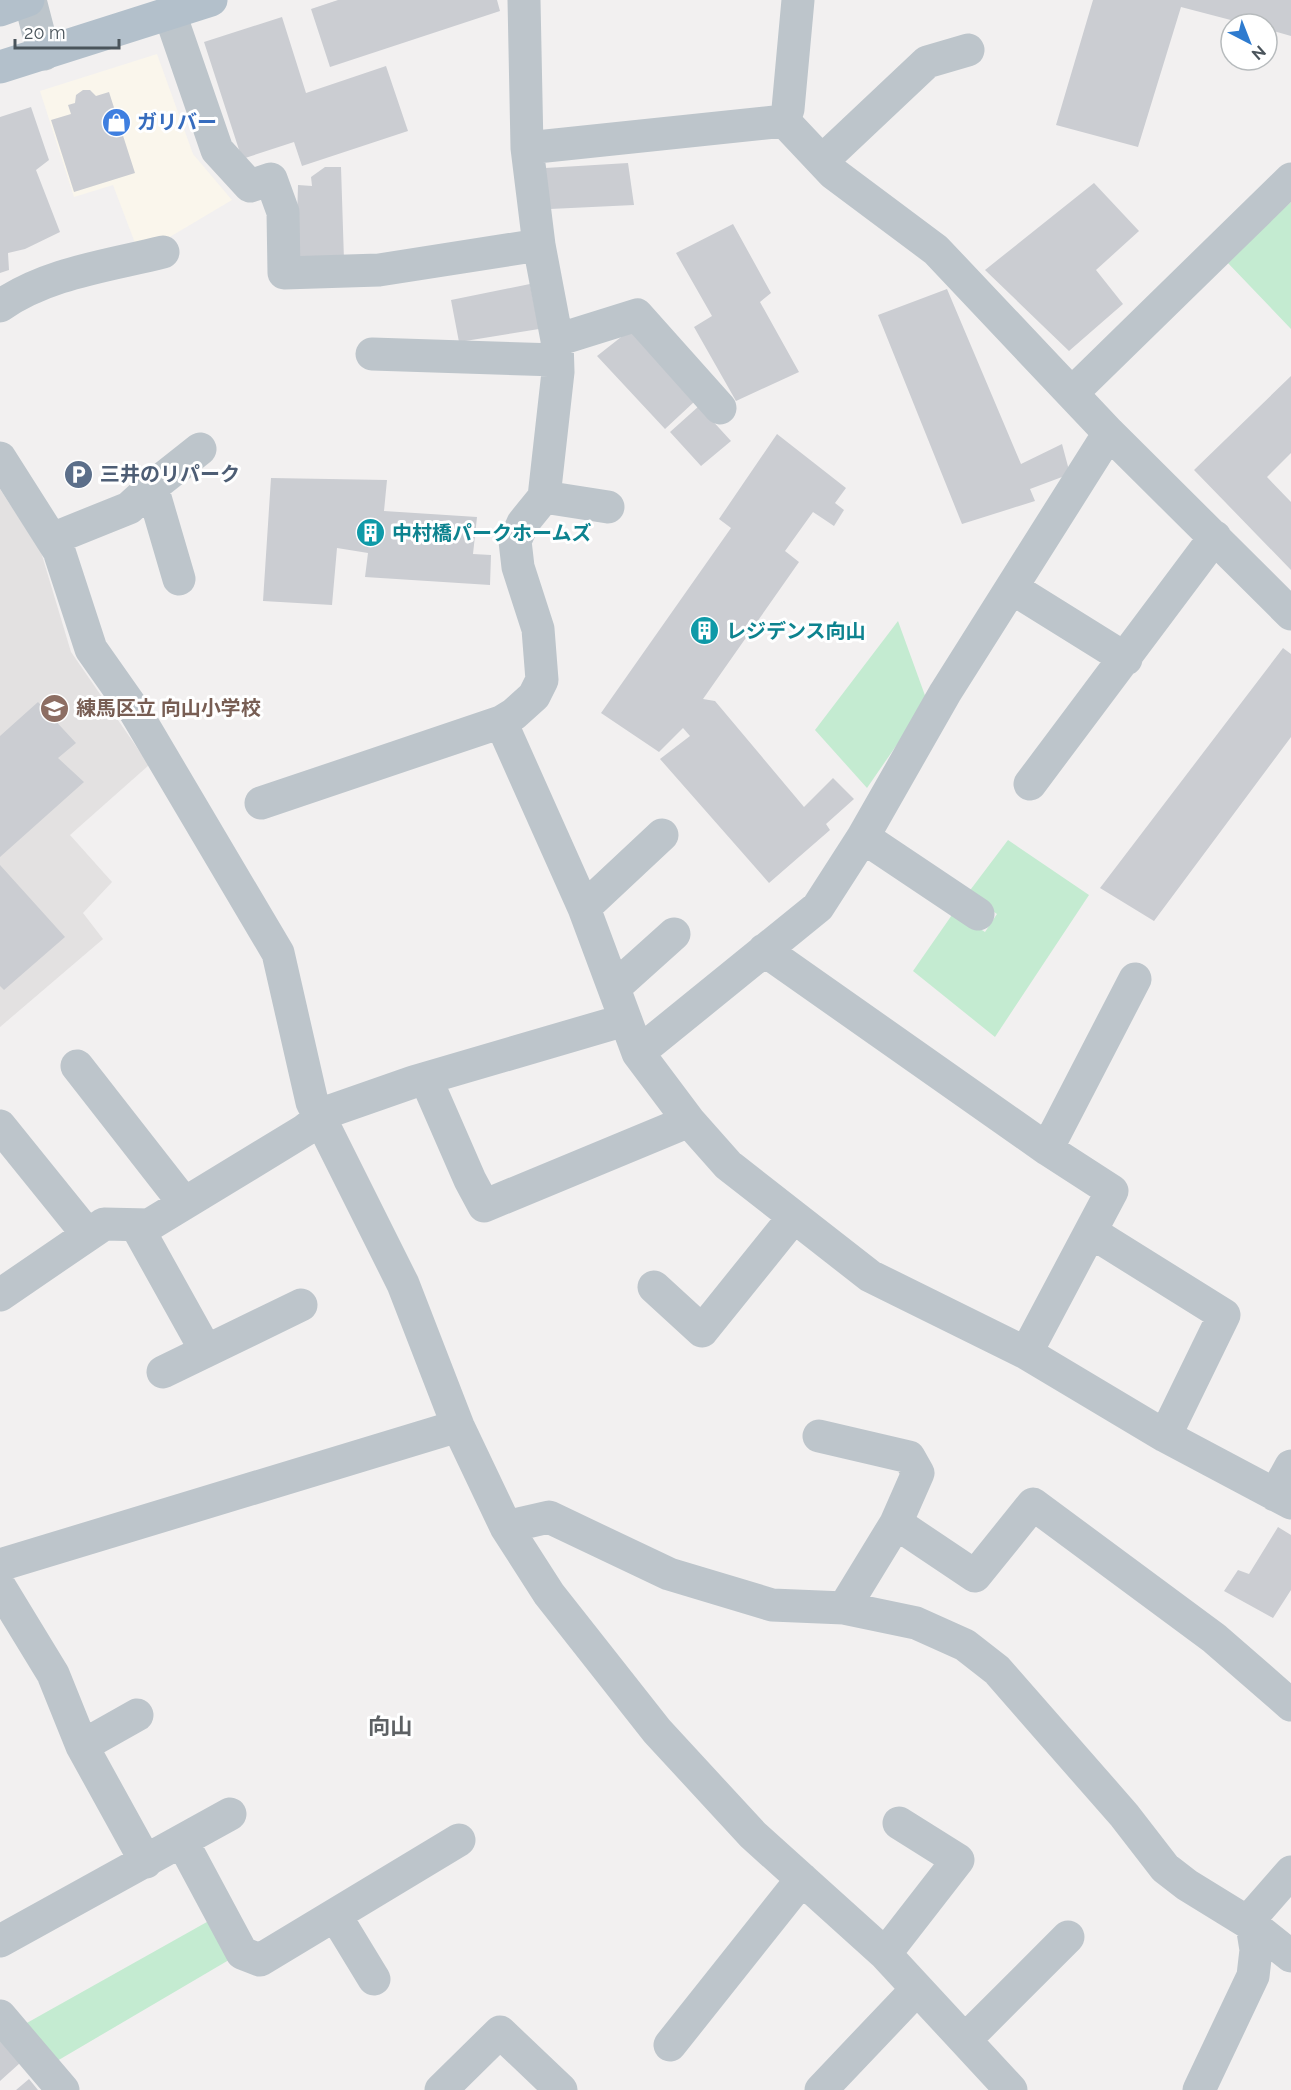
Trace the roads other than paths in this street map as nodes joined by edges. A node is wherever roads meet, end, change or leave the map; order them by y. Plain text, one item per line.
1 (29, 0) edge
2 (211, 0) edge
3 (524, 0) edge
4 (798, 0) edge
5 (0, 10) edge
6 (170, 14) junction
7 (968, 50) dead end
8 (44, 54) junction
9 (0, 67) edge
10 (784, 121) junction
11 (527, 148) junction
12 (822, 161) junction
13 (1291, 179) edge
14 (539, 245) junction
15 (163, 252) dead end
16 (0, 306) edge
17 (557, 350) junction
18 (372, 354) dead end
19 (1072, 393) junction
20 (720, 408) dead end
21 (1109, 433) junction
22 (200, 449) dead end
23 (0, 458) edge
24 (152, 487) junction
25 (544, 497) junction
26 (608, 507) dead end
27 (1215, 537) junction
28 (52, 539) junction
29 (179, 579) dead end
30 (1012, 588) junction
31 (1291, 614) edge
32 (1126, 658) junction
33 (501, 722) junction
34 (1030, 784) dead end
35 (261, 804) dead end
36 (662, 835) dead end
37 (863, 837) junction
38 (584, 908) junction
39 (978, 914) dead end
40 (674, 934) dead end
41 (764, 950) junction
42 (1135, 979) dead end
43 (615, 987) junction
44 (624, 1020) junction
45 (638, 1053) junction
46 (77, 1066) dead end
47 (426, 1079) junction
48 (320, 1118) junction
49 (689, 1121) junction
50 (0, 1126) edge
51 (1047, 1149) junction
52 (184, 1203) junction
53 (793, 1218) junction
54 (136, 1225) junction
55 (1090, 1232) junction
56 (88, 1235) junction
57 (654, 1287) dead end
58 (0, 1295) edge
59 (301, 1305) dead end
60 (205, 1349) junction
61 (1026, 1353) junction
62 (163, 1372) dead end
63 (458, 1426) junction
64 (819, 1436) dead end
65 (1165, 1436) junction
66 (1291, 1466) edge
67 (1283, 1499) edge
68 (896, 1522) junction
69 (506, 1527) junction
70 (0, 1565) edge
71 (0, 1587) edge
72 (844, 1608) junction
73 (1291, 1705) edge
74 (137, 1715) dead end
75 (82, 1746) junction
76 (230, 1814) dead end
77 (899, 1823) dead end
78 (459, 1840) dead end
79 (183, 1841) junction
80 (146, 1862) junction
81 (1291, 1872) edge
82 (802, 1879) junction
83 (335, 1915) junction
84 (1252, 1925) junction
85 (1068, 1937) dead end
86 (0, 1941) edge
87 (885, 1954) junction
88 (1291, 1956) edge
89 (374, 1979) dead end
90 (917, 1989) junction
91 (0, 2016) edge
92 (965, 2040) junction
93 (670, 2045) dead end
94 (997, 2085) edge
95 (63, 2090) edge
96 (441, 2090) edge
97 (561, 2090) edge
98 (821, 2090) edge
99 (1199, 2090) edge

1 - 5 main road
1 - 8 street
2 - 6 main road
3 - 11 street
4 - 10 street
6 - 8 main road
6 - 14 street
7 - 12 street
8 - 9 main road
10 - 11 street
10 - 12 street
11 - 14 street
12 - 19 street
13 - 19 street
14 - 17 street
15 - 16 street
17 - 18 street
17 - 20 street
17 - 25 street
19 - 21 street
21 - 27 street
21 - 30 street
22 - 24 street
23 - 28 street
24 - 28 street
24 - 29 street
25 - 26 street
25 - 33 street
27 - 31 street
27 - 32 street
28 - 48 street
30 - 32 street
30 - 37 street
32 - 34 street
33 - 35 street
33 - 38 street
36 - 38 street
37 - 39 street
37 - 41 street
38 - 43 street
40 - 43 street
41 - 45 street
41 - 51 street
42 - 51 street
43 - 44 street
44 - 45 street
44 - 47 street
45 - 49 street
46 - 52 street
47 - 48 street
47 - 49 street
48 - 52 street
48 - 63 street
49 - 53 street
50 - 56 street
51 - 55 street
52 - 54 street
53 - 57 street
53 - 61 street
54 - 56 street
54 - 60 street
55 - 61 street
55 - 65 street
56 - 58 street
59 - 60 street
60 - 62 street
61 - 65 street
63 - 69 street
63 - 70 street
64 - 68 street
65 - 67 street
66 - 67 street
68 - 72 street
68 - 73 street
69 - 72 street
69 - 82 street
71 - 75 street
72 - 84 street
74 - 75 street
75 - 80 street
76 - 79 street
77 - 87 street
78 - 83 street
79 - 80 street
79 - 83 street
80 - 86 street
81 - 84 street
82 - 87 street
82 - 93 street
83 - 89 street
84 - 88 street
84 - 99 street
85 - 92 street
87 - 90 street
90 - 92 street
90 - 98 street
91 - 95 street
92 - 94 street
96 - 97 street

